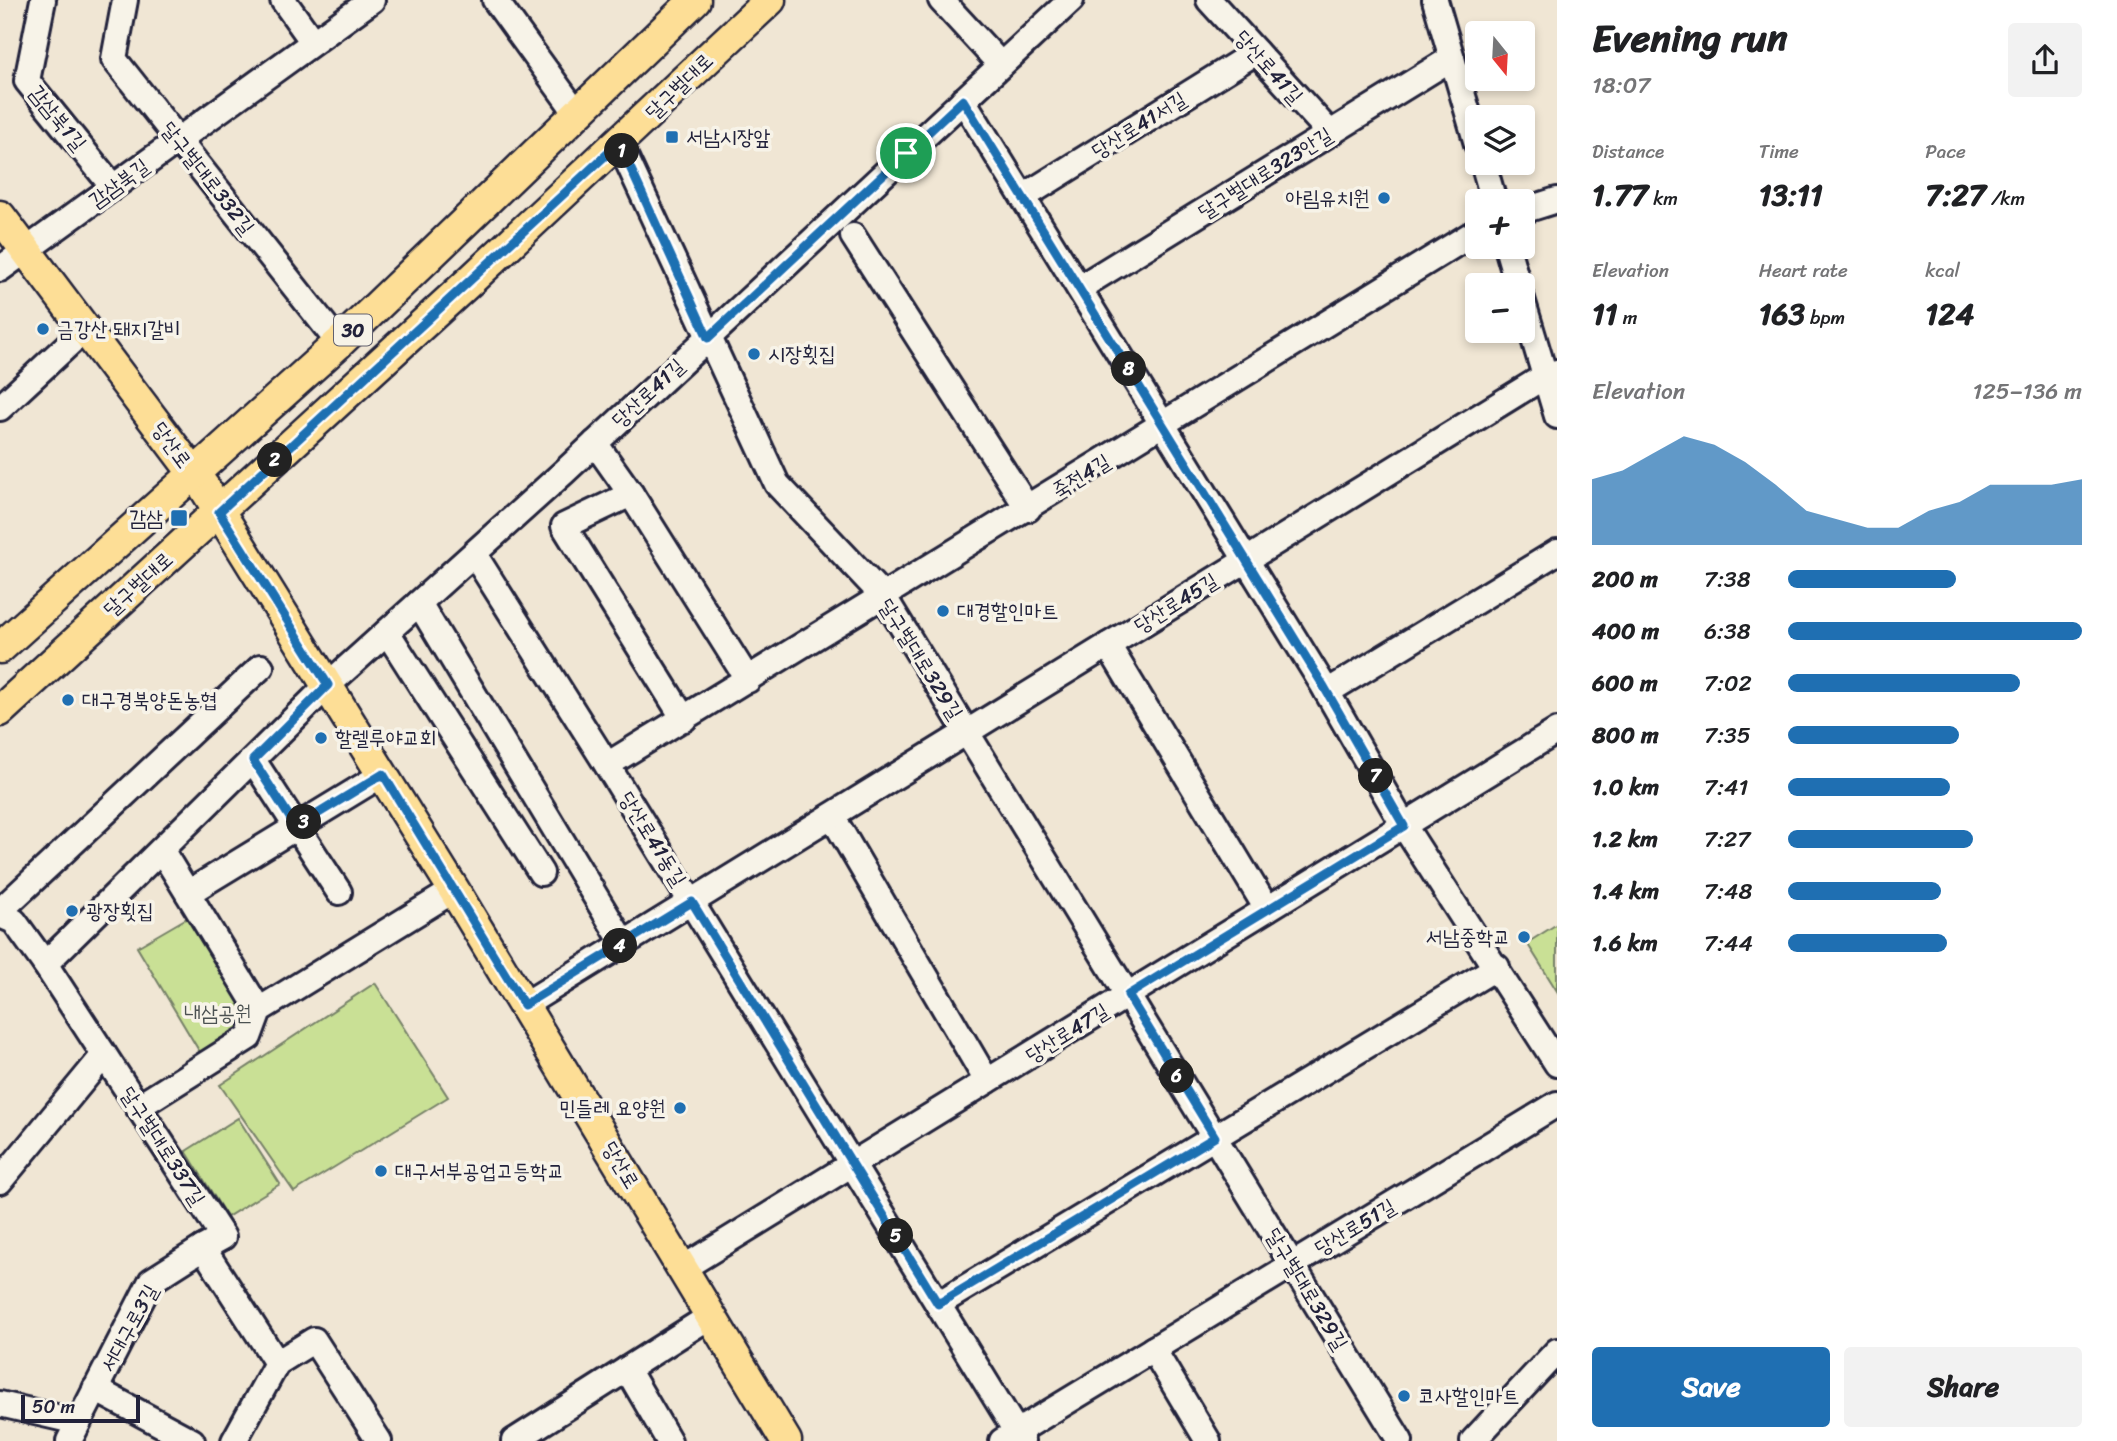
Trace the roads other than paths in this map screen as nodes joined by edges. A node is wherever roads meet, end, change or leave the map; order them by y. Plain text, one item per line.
1 (43, 0) edge
2 (125, 0) edge
3 (283, 0) edge
4 (372, 0) edge
5 (495, 0) edge
6 (695, 0) edge
7 (770, 0) edge
8 (941, 0) edge
9 (1071, 0) edge
10 (1209, 0) edge
11 (1435, 0) edge
12 (313, 42) junction
13 (1256, 52) junction
14 (1452, 58) junction
15 (1001, 65) junction
16 (963, 100) junction
17 (1466, 105) edge
18 (576, 112) junction
19 (1330, 134) junction
20 (178, 141) junction
21 (619, 143) junction
22 (113, 187) junction
23 (1023, 197) junction
24 (1557, 200) edge
25 (1535, 207) edge
26 (0, 216) edge
27 (853, 236) dead end
28 (1465, 238) edge
29 (26, 250) junction
30 (0, 269) edge
31 (1079, 288) junction
32 (86, 328) junction
33 (1535, 333) edge
34 (708, 338) junction
35 (339, 343) junction
36 (1551, 374) edge
37 (0, 408) edge
38 (1557, 416) edge
39 (1163, 425) junction
40 (595, 443) junction
41 (194, 475) junction
42 (631, 494) junction
43 (1028, 509) junction
44 (219, 512) junction
45 (127, 535) junction
46 (1557, 552) edge
47 (474, 554) junction
48 (1246, 560) junction
49 (884, 597) junction
50 (117, 602) junction
51 (419, 603) junction
52 (387, 632) junction
53 (1108, 645) junction
54 (0, 648) edge
55 (261, 667) dead end
56 (748, 680) junction
57 (328, 685) junction
58 (1327, 692) junction
59 (0, 711) edge
60 (684, 719) junction
61 (1557, 731) edge
62 (967, 732) junction
63 (253, 760) junction
64 (607, 765) junction
65 (383, 774) junction
66 (832, 816) junction
67 (1404, 826) junction
68 (296, 827) junction
69 (162, 851) junction
70 (541, 873) dead end
71 (454, 890) junction
72 (339, 892) dead end
73 (188, 893) junction
74 (692, 902) junction
75 (1267, 909) junction
76 (0, 913) edge
77 (624, 944) junction
78 (45, 964) junction
79 (1497, 967) junction
80 (1128, 995) junction
81 (524, 1005) junction
82 (259, 1010) junction
83 (104, 1055) junction
84 (1557, 1064) edge
85 (987, 1081) junction
86 (1557, 1104) edge
87 (138, 1107) junction
88 (1215, 1137) junction
89 (852, 1164) junction
90 (0, 1181) edge
91 (213, 1243) junction
92 (1292, 1265) junction
93 (683, 1268) junction
94 (938, 1304) junction
95 (712, 1315) junction
96 (1153, 1349) junction
97 (1557, 1351) edge
98 (277, 1363) junction
99 (627, 1369) junction
100 (95, 1389) junction
101 (0, 1404) edge
102 (74, 1431) edge
103 (1013, 1438) edge
104 (521, 1439) edge
105 (192, 1441) edge
106 (234, 1441) edge
107 (379, 1441) edge
108 (669, 1441) edge
109 (786, 1441) edge
110 (1208, 1441) edge
111 (1400, 1441) edge
112 (1473, 1441) edge

1 - 22 street, 감삼북1길
2 - 20 street, 달구벌대로332길
3 - 12 street
4 - 12 street, 감삼북길
5 - 18 street
6 - 18 main road, 달구벌대로 / 30
7 - 21 main road, 달구벌대로 / 30
8 - 15 street
9 - 15 street, 당산로41길
10 - 13 street, 당산로41길
11 - 14 street
12 - 20 street, 감삼북길
13 - 19 street, 당산로41길
13 - 23 street, 당산로41서길
14 - 17 street
14 - 19 street, 달구벌대로323안길
15 - 16 street, 당산로41길
16 - 23 street
16 - 34 street, 당산로41길
18 - 35 main road, 달구벌대로 / 30
19 - 31 street, 달구벌대로323안길
20 - 22 street, 감삼북길
20 - 35 street, 달구벌대로332길
21 - 34 street, 달구벌대로329길
21 - 44 main road, 달구벌대로 / 30
22 - 29 street, 감삼북길
23 - 31 street
24 - 25 street
26 - 29 main road, 당산로
27 - 43 street
28 - 39 street, 죽전4길
29 - 30 street, 감삼북길
29 - 32 main road, 당산로
31 - 39 street
32 - 37 street
32 - 41 main road, 당산로
33 - 36 street
34 - 40 street, 당산로41길
34 - 49 street, 달구벌대로329길
35 - 41 main road, 달구벌대로 / 30
36 - 38 street
36 - 48 street, 당산로45길
39 - 43 street, 죽전4길
39 - 48 street
40 - 42 street, 당산로41길
40 - 47 street, 당산로41길
41 - 44 main road, 당산로
41 - 45 main road, 달구벌대로 / 30
42 - 56 street, 당산로41길
42 - 60 street
43 - 49 street, 죽전4길
44 - 50 main road, 달구벌대로 / 30
44 - 57 main road, 당산로
45 - 50 main road
45 - 54 main road, 달구벌대로 / 30
46 - 58 street
47 - 51 street, 당산로41길
47 - 64 street, 당산로41동길
48 - 53 street, 당산로45길
48 - 58 street
49 - 56 street, 죽전4길
49 - 62 street, 달구벌대로329길
50 - 59 main road, 달구벌대로 / 30
51 - 52 street, 당산로41길
51 - 77 street
52 - 57 street, 당산로41길
52 - 70 street
53 - 62 street, 당산로45길
53 - 75 street
55 - 76 street
56 - 60 street, 죽전4길
57 - 63 street
57 - 65 main road, 당산로
58 - 67 street
60 - 64 street, 죽전4길
61 - 67 street, 당산로47길
62 - 66 street, 당산로45길
62 - 80 street, 달구벌대로329길
63 - 68 street
63 - 69 street
64 - 74 street, 당산로41동길
65 - 68 street
65 - 71 main road, 당산로
66 - 74 street, 당산로45길
66 - 85 street
67 - 75 street, 당산로47길
67 - 79 street
68 - 72 street
68 - 73 street
69 - 73 street
69 - 78 street
71 - 81 main road, 당산로
71 - 82 street
73 - 82 street
74 - 77 street, 당산로45길
74 - 89 street, 당산로41동길
75 - 80 street, 당산로47길
76 - 78 street, 달구벌대로337길
77 - 81 street, 당산로45길
78 - 83 street, 달구벌대로337길
79 - 84 street
79 - 88 street
80 - 85 street, 당산로47길
80 - 88 street, 달구벌대로329길
81 - 93 main road, 당산로
82 - 87 street
83 - 87 street, 달구벌대로337길
83 - 90 street
85 - 89 street, 당산로47길
86 - 92 street, 당산로51길
87 - 91 street, 달구벌대로337길
88 - 92 street, 달구벌대로329길
88 - 94 street
89 - 93 street, 당산로47길
89 - 94 street, 당산로41동길
91 - 98 street, 달구벌대로337길
91 - 100 street, 서대구로3길
92 - 96 street, 당산로51길
92 - 111 street, 달구벌대로329길
93 - 95 main road, 당산로
94 - 103 street, 당산로41동길
95 - 99 street
95 - 109 main road, 당산로
96 - 103 street, 당산로51길
96 - 110 street
97 - 112 street
98 - 106 street
98 - 107 street
99 - 104 street
99 - 108 street
100 - 102 street, 서대구로3길
100 - 105 street, 서대구로3길
101 - 102 street

